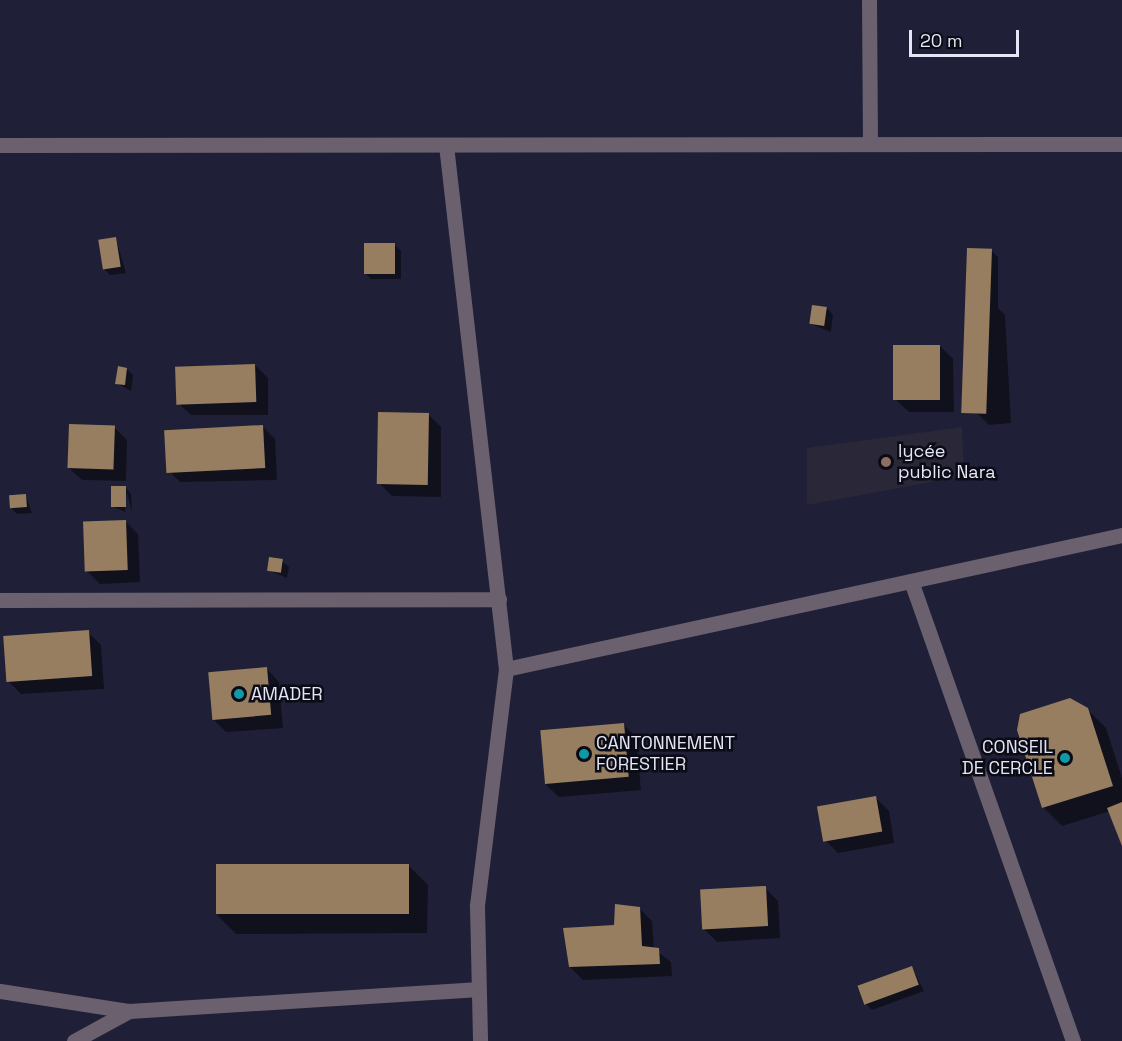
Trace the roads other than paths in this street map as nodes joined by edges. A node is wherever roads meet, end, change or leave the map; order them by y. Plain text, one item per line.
1 (869, 0) edge
2 (870, 144) junction
3 (1122, 144) edge
4 (0, 145) edge
5 (446, 145) junction
6 (1122, 535) edge
7 (911, 581) junction
8 (499, 599) junction
9 (0, 600) edge
10 (506, 669) junction
11 (475, 989) junction
12 (0, 991) edge
13 (129, 1011) junction
14 (74, 1041) edge
15 (480, 1041) edge
16 (1073, 1041) edge

1 - 2 street
2 - 3 street
2 - 5 street
4 - 5 street
5 - 8 street
6 - 7 street
7 - 10 street
7 - 16 street
8 - 9 street
8 - 10 street
10 - 11 street
11 - 13 street
11 - 15 street
12 - 13 street
13 - 14 street

